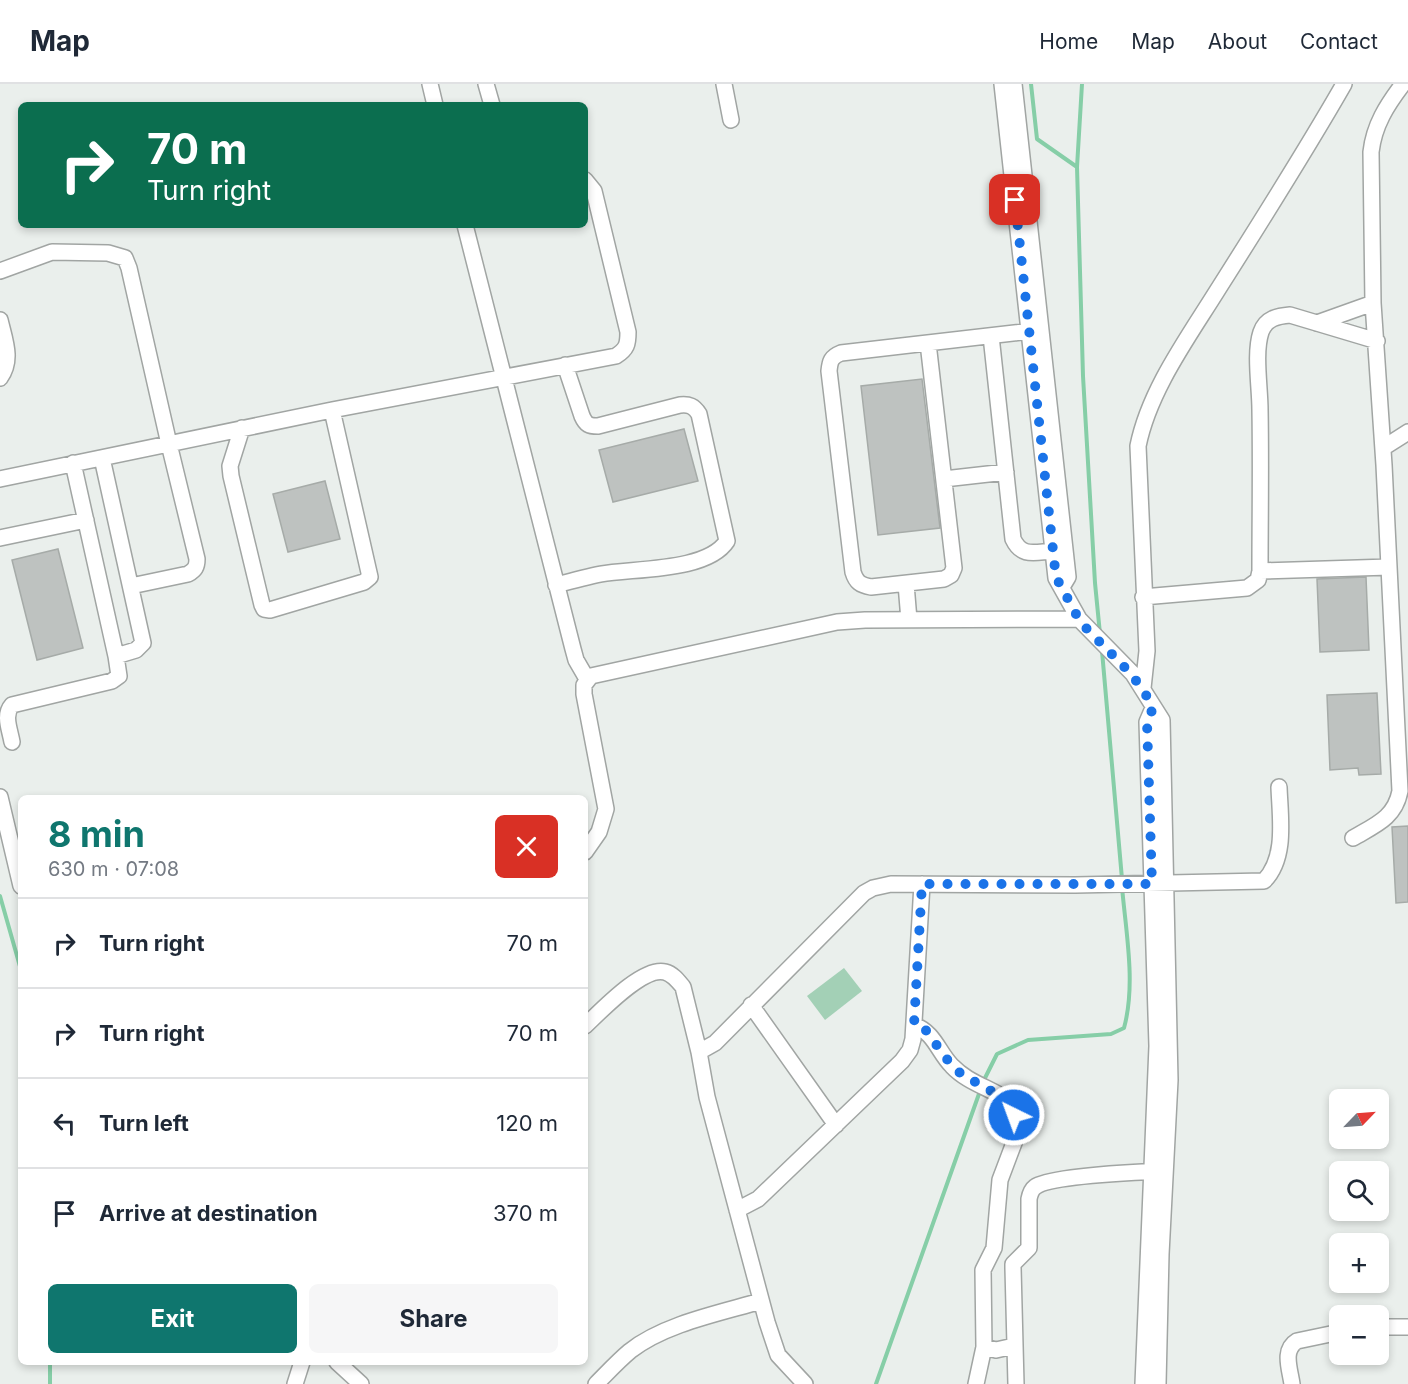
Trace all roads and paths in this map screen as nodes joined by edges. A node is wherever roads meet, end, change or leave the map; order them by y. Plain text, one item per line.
1 (430, 84) edge
2 (486, 84) edge
3 (724, 84) edge
4 (1002, 84) edge
5 (1014, 84) edge
6 (1344, 84) edge
7 (1403, 84) edge
8 (434, 102) edge
9 (491, 102) edge
10 (731, 120) dead end
11 (588, 184) edge
12 (466, 228) edge
13 (0, 271) edge
14 (1373, 303) junction
15 (0, 320) edge
16 (1317, 323) junction
17 (1034, 331) junction
18 (991, 336) junction
19 (1377, 341) junction
20 (928, 343) junction
21 (565, 365) junction
22 (503, 377) junction
23 (0, 378) edge
24 (332, 410) junction
25 (242, 428) junction
26 (1408, 432) edge
27 (169, 444) junction
28 (1383, 448) junction
29 (102, 458) junction
30 (73, 464) junction
31 (1006, 472) junction
32 (0, 479) edge
33 (944, 479) junction
34 (86, 520) junction
35 (0, 538) edge
36 (1053, 551) junction
37 (1389, 567) junction
38 (1260, 571) junction
39 (906, 584) junction
40 (556, 585) junction
41 (131, 586) junction
42 (1062, 587) junction
43 (1143, 597) junction
44 (909, 620) junction
45 (1083, 624) junction
46 (116, 656) junction
47 (587, 679) junction
48 (1143, 688) junction
49 (12, 742) dead end
50 (1279, 787) dead end
51 (0, 797) edge
52 (1353, 838) dead end
53 (588, 848) edge
54 (18, 873) edge
55 (922, 884) junction
56 (1152, 884) junction
57 (751, 1005) junction
58 (588, 1023) edge
59 (914, 1025) junction
60 (699, 1052) junction
61 (836, 1125) junction
62 (1159, 1171) junction
63 (737, 1210) junction
64 (992, 1252) junction
65 (1013, 1264) junction
66 (761, 1301) junction
67 (1389, 1327) edge
68 (1408, 1327) edge
69 (1329, 1334) edge
70 (1014, 1346) junction
71 (984, 1347) junction
72 (301, 1365) edge
73 (340, 1365) edge
74 (295, 1384) edge
75 (361, 1384) edge
76 (597, 1384) edge
77 (805, 1384) edge
78 (976, 1384) edge
79 (1016, 1384) edge
80 (1143, 1384) edge
81 (1158, 1384) edge
82 (1292, 1384) edge

1 - 8 street
2 - 9 street
3 - 10 street
4 - 17 street
5 - 17 street
6 - 43 street
7 - 14 street
11 - 21 street
12 - 22 street
13 - 27 street
14 - 16 street
14 - 19 street
15 - 23 street
16 - 19 street
16 - 38 street
17 - 18 street
17 - 36 street
17 - 42 street
18 - 20 street
18 - 31 street
19 - 28 street
20 - 33 street
20 - 39 street
21 - 22 street
21 - 40 street
22 - 24 street
22 - 40 street
24 - 25 street
24 - 25 street
25 - 27 street
26 - 28 street
27 - 29 street
27 - 41 street
28 - 37 street
29 - 30 street
29 - 41 street
30 - 32 street
30 - 34 street
31 - 33 street
31 - 36 street
33 - 39 street
34 - 35 street
34 - 46 street
36 - 42 street
37 - 38 street
37 - 52 street
38 - 43 street
39 - 44 street
40 - 47 street
41 - 46 street
42 - 45 street
43 - 48 street
44 - 45 street
44 - 47 street
45 - 48 street
46 - 49 street
47 - 53 street
48 - 56 street
50 - 56 street
51 - 54 street
55 - 56 street
55 - 57 street
55 - 59 street
56 - 62 street
57 - 60 street
57 - 61 street
58 - 60 street
59 - 61 street
59 - 64 street
60 - 63 street
61 - 63 street
62 - 65 street
62 - 80 street
62 - 81 street
63 - 66 street
64 - 65 street
64 - 71 street
65 - 70 street
66 - 76 street
66 - 77 street
67 - 68 street
69 - 82 street
70 - 71 street
70 - 79 street
71 - 78 street
72 - 74 street
73 - 75 street

